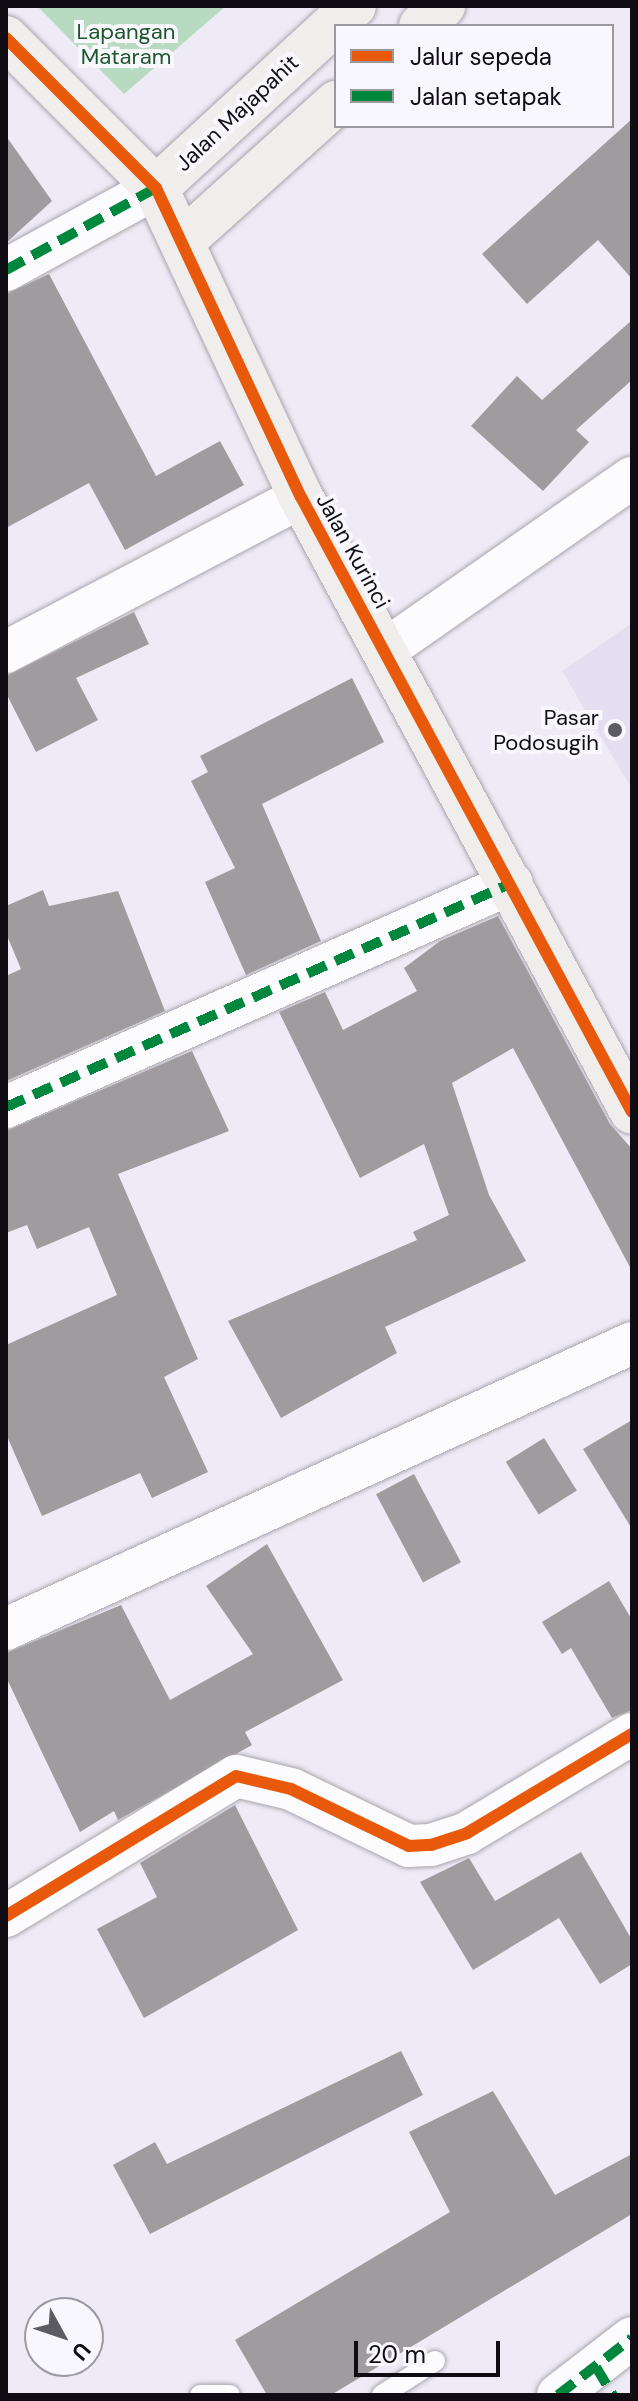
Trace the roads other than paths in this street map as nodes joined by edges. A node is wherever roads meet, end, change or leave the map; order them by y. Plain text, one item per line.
1 (354, 6) edge
2 (443, 6) edge
3 (334, 24) edge
4 (334, 24) edge
5 (423, 24) edge
6 (6, 38) edge
7 (334, 105) edge
8 (156, 188) junction
9 (184, 240) junction
10 (6, 270) edge
11 (632, 478) edge
12 (301, 497) junction
13 (385, 650) junction
14 (6, 652) edge
15 (512, 883) junction
16 (6, 1107) edge
17 (632, 1112) edge
18 (632, 1343) edge
19 (6, 1629) edge
20 (632, 1734) edge
21 (6, 1916) edge
22 (632, 2338) edge
23 (435, 2361) dead end
24 (604, 2381) edge
25 (200, 2395) edge
26 (230, 2395) edge
27 (382, 2395) edge
28 (558, 2395) edge

1 - 4 street, Jalan Majapahit
2 - 5 street
3 - 8 street, Jalan Majapahit
6 - 8 street, Jalan Kurinci
7 - 9 street
8 - 9 street, Jalan Kurinci
8 - 10 street
9 - 12 street, Jalan Kurinci
11 - 13 street
12 - 13 street, Jalan Kurinci
12 - 14 street
13 - 15 street, Jalan Kurinci
15 - 16 street
15 - 17 street, Jalan Kurinci
18 - 19 street
20 - 21 street
22 - 24 street
23 - 27 lane
24 - 28 street
25 - 26 lane

